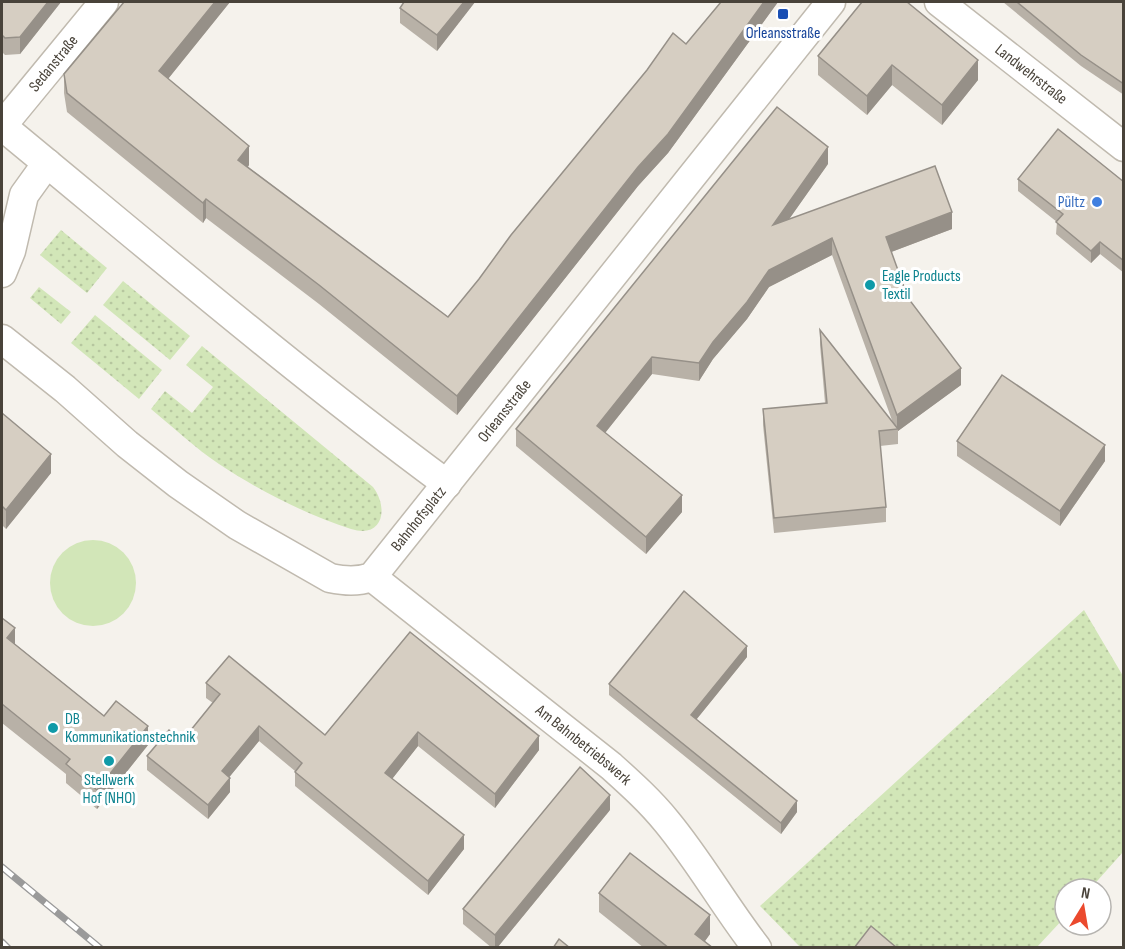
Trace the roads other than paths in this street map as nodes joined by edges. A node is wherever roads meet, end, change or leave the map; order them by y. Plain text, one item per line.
1 (104, 2) edge
2 (831, 2) edge
3 (939, 2) edge
4 (2, 126) edge
5 (1124, 147) edge
6 (47, 163) junction
7 (2, 273) edge
8 (2, 339) edge
9 (447, 484) junction
10 (372, 577) junction
11 (757, 948) edge

1 - 4 street, Sedanstraße
2 - 9 street, Orleansstraße
3 - 5 street, Landwehrstraße
4 - 6 street, Bahnhofsplatz
6 - 7 street
6 - 9 street, Bahnhofsplatz
8 - 10 street
9 - 10 street, Bahnhofsplatz
10 - 11 street, Am Bahnbetriebswerk

